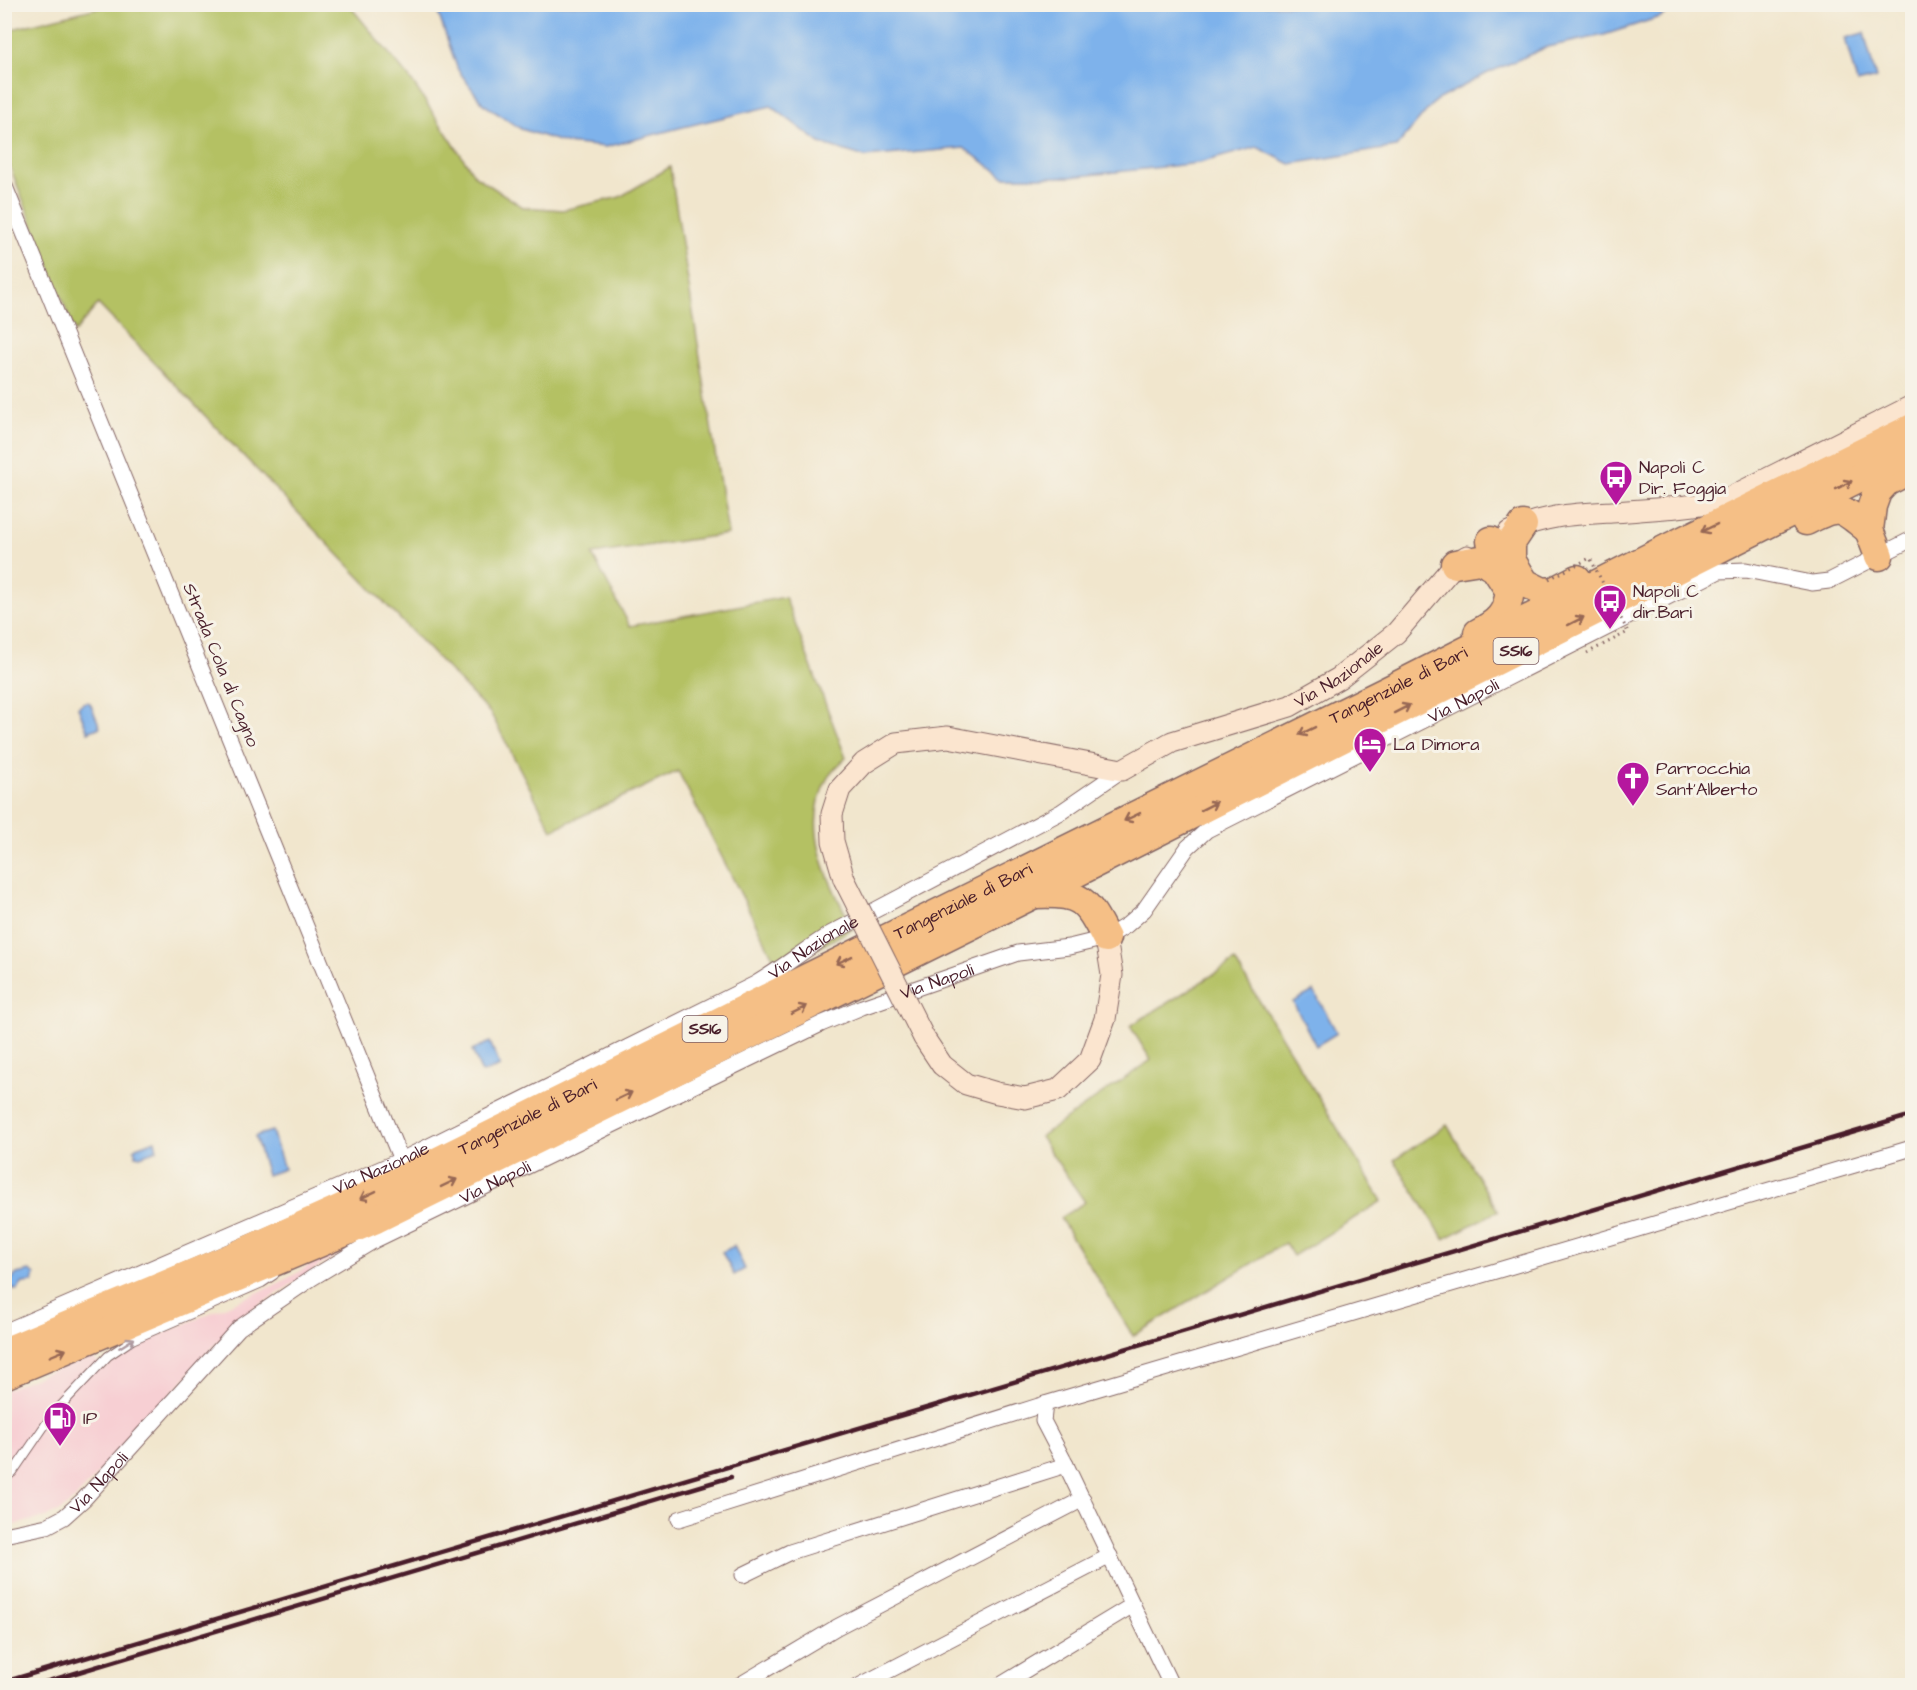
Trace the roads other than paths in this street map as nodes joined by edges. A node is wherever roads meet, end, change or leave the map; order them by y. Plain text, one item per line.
1 (4, 184) edge
2 (1912, 406) edge
3 (1912, 428) edge
4 (1912, 451) edge
5 (1912, 468) edge
6 (1523, 525) joint
7 (1912, 539) edge
8 (1733, 541) junction
9 (1874, 543) junction
10 (1668, 548) junction
11 (1499, 556) junction
12 (1455, 564) joint
13 (1397, 686) junction
14 (1122, 770) junction
15 (1120, 852) junction
16 (1034, 894) junction
17 (1092, 910) junction
18 (1106, 938) junction
19 (1912, 1148) edge
20 (401, 1160) junction
21 (322, 1242) junction
22 (288, 1266) dead end
23 (279, 1272) dead end
24 (4, 1332) edge
25 (4, 1352) edge
26 (4, 1375) edge
27 (1045, 1404) junction
28 (1066, 1465) junction
29 (4, 1479) edge
30 (1083, 1499) junction
31 (678, 1519) dead end
32 (4, 1535) edge
33 (1110, 1557) junction
34 (743, 1575) dead end
35 (1132, 1605) junction
36 (738, 1686) edge
37 (859, 1686) edge
38 (999, 1686) edge
39 (1169, 1686) edge

1 - 20 street, Strada Cola di Cagno
2 - 6 street
3 -> 10 highway, Tangenziale di Bari / SS16
8 -> 4 highway, Tangenziale di Bari / SS16
5 - 9 highway
6 - 11 highway
7 - 9 street, Via Napoli
8 - 9 highway
15 -> 8 highway, Tangenziale di Bari / SS16
9 - 18 street, Via Napoli
10 - 11 highway
10 - 13 highway, Tangenziale di Bari / SS16
11 - 12 highway
11 - 13 highway
12 - 14 street, Via Nazionale
13 -> 25 highway, Tangenziale di Bari / SS16
14 - 18 street, bridge
14 - 20 street, Via Nazionale
15 - 16 highway, Tangenziale di Bari / SS16
15 - 17 highway
16 - 17 highway
21 -> 16 highway, Tangenziale di Bari / SS16
17 - 18 highway
18 - 32 street, Via Napoli
19 - 27 street
20 - 24 street, Via Nazionale
21 - 22 lane
26 -> 21 highway, Tangenziale di Bari / SS16
29 -> 23 lane
27 - 28 street
27 - 31 street
28 - 30 street
28 - 34 street
30 - 33 street
30 - 36 street
33 - 35 street
33 - 37 street
35 - 38 street
35 - 39 street

